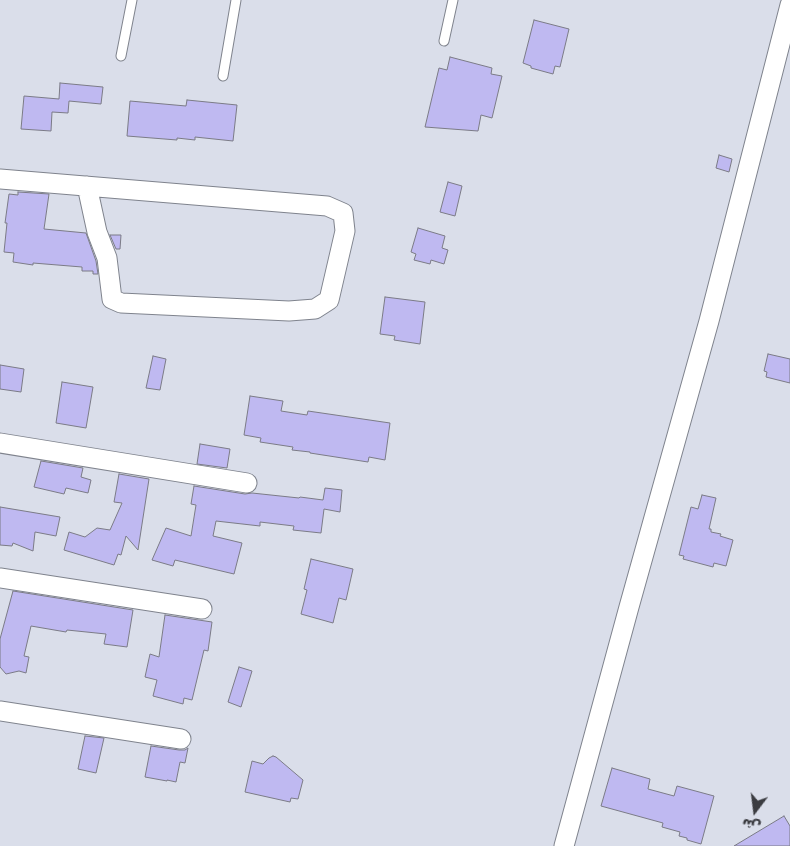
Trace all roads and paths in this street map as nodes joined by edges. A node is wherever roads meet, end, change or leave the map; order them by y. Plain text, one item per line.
1 (132, 0) edge
2 (236, 0) edge
3 (453, 0) edge
4 (790, 5) edge
5 (444, 41) dead end
6 (121, 56) dead end
7 (223, 76) dead end
8 (0, 179) edge
9 (87, 186) junction
10 (0, 443) edge
11 (248, 483) dead end
12 (0, 578) edge
13 (202, 609) dead end
14 (0, 711) edge
15 (181, 739) dead end
16 (564, 846) edge

1 - 6 lane
2 - 7 lane
3 - 5 lane
4 - 16 street
8 - 9 street
9 - 9 street
10 - 11 street
12 - 13 street
14 - 15 street

